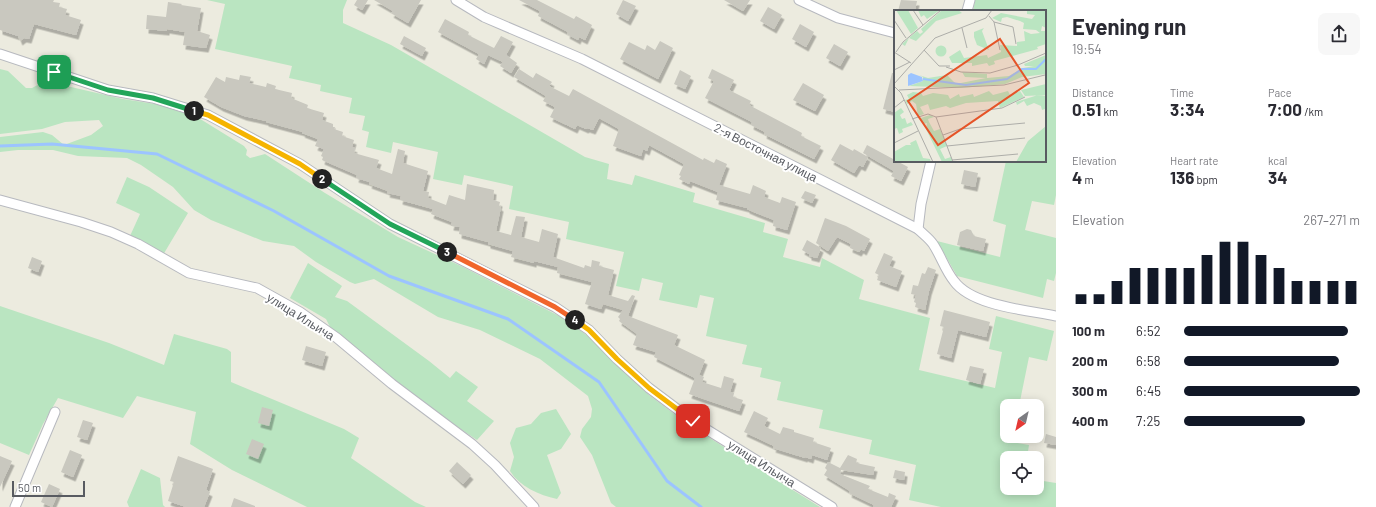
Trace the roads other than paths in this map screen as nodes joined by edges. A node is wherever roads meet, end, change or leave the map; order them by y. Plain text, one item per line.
1 (456, 0) edge
2 (799, 0) edge
3 (970, 0) edge
4 (967, 10) edge
5 (894, 33) edge
6 (0, 54) edge
7 (931, 162) edge
8 (0, 200) edge
9 (918, 229) junction
10 (1056, 316) edge
11 (55, 412) dead end
12 (15, 507) edge
13 (534, 507) edge
14 (832, 507) edge

1 - 9 street, 2-я Восточная улица
2 - 5 street
3 - 4 street
6 - 14 street, улица Ильича
7 - 9 street
8 - 13 street, улица Ильича
9 - 10 street, 2-я Восточная улица
11 - 12 street

